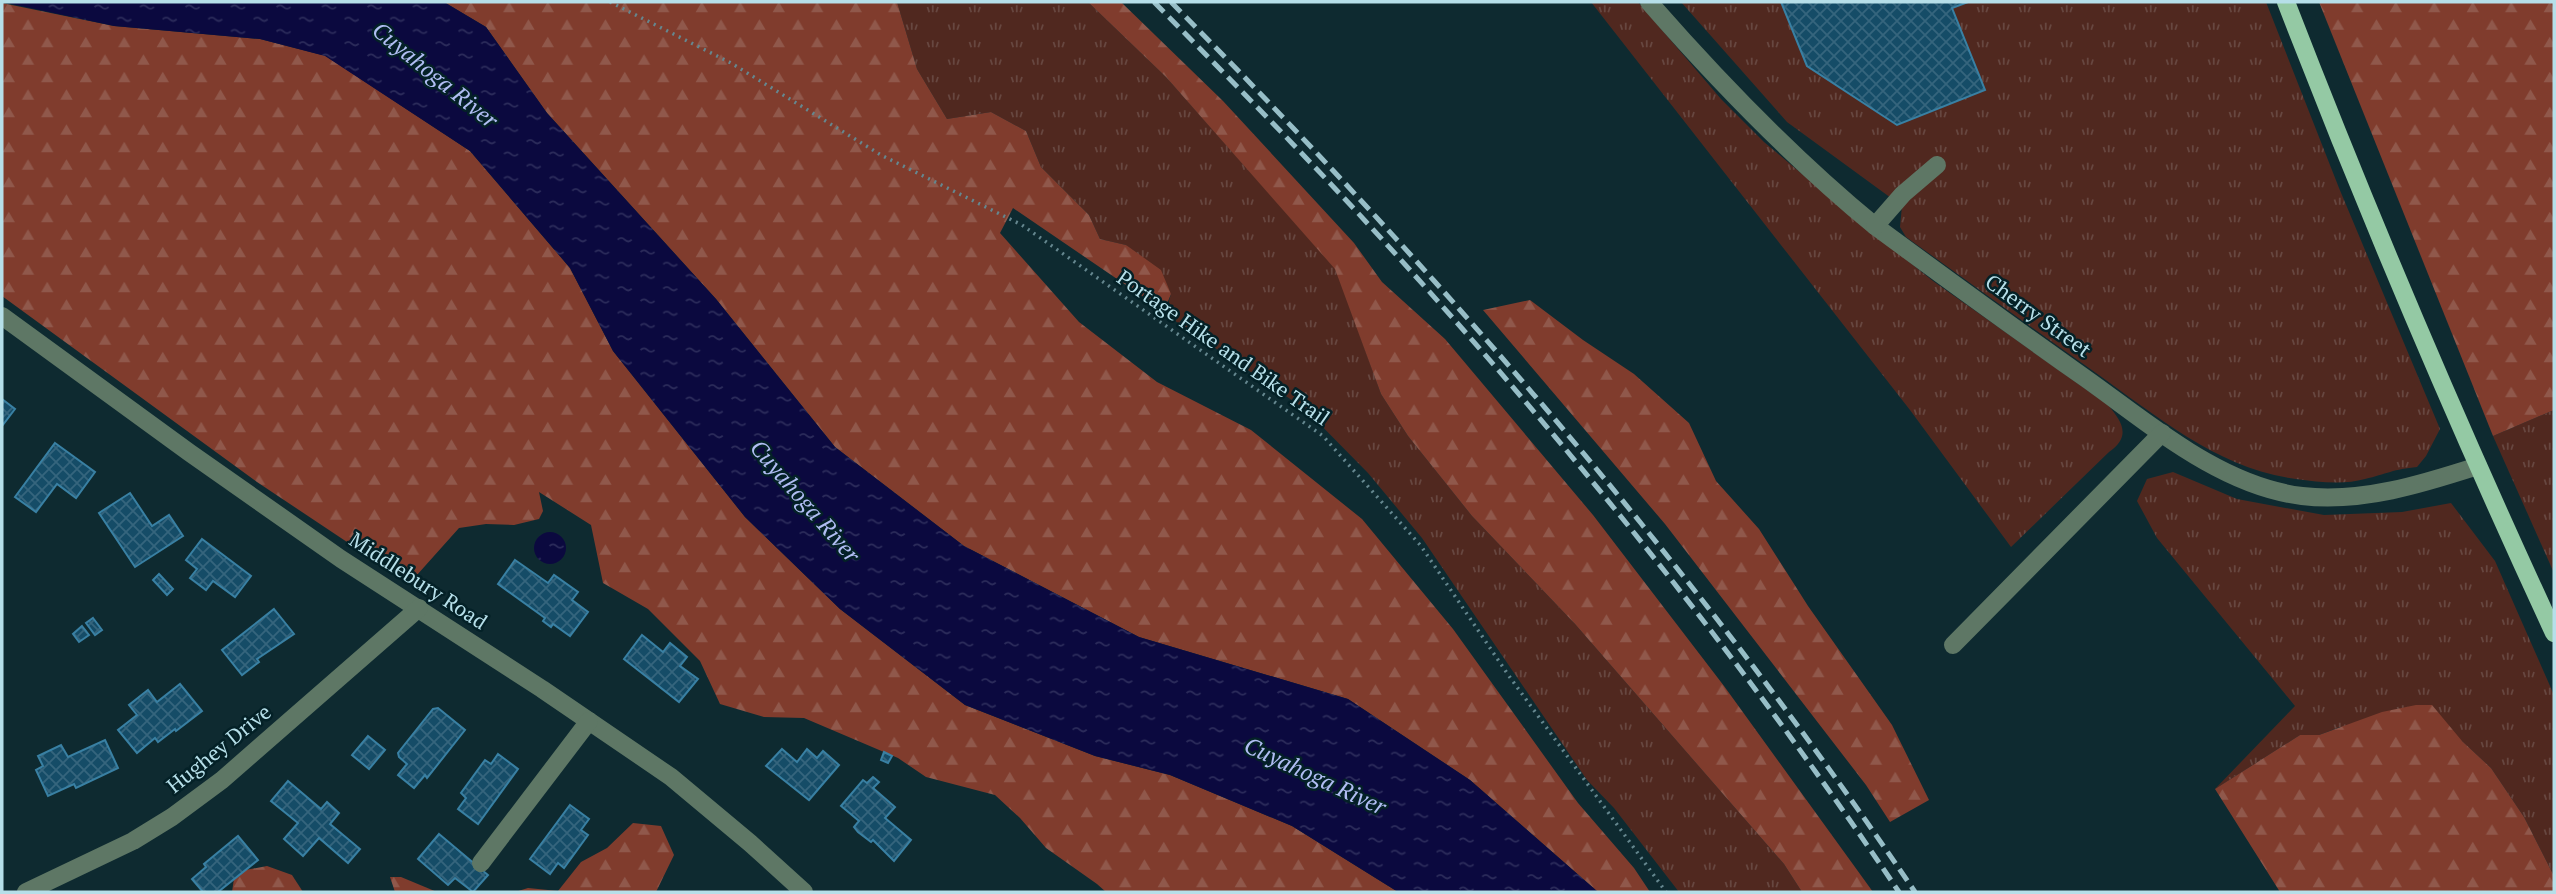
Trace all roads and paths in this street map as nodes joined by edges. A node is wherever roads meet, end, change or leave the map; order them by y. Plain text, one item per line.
1 (610, 2) edge
2 (1649, 2) edge
3 (2286, 2) edge
4 (1937, 165) dead end
5 (1875, 226) junction
6 (2, 316) edge
7 (2162, 433) junction
8 (2478, 466) junction
9 (419, 608) junction
10 (2554, 633) edge
11 (1953, 645) dead end
12 (589, 721) junction
13 (481, 863) dead end
14 (26, 892) edge
15 (804, 892) edge
16 (1666, 892) edge

1 - 16 path, Portage Hike and Bike Trail
2 - 5 street, Cherry Street
3 - 8 main road
4 - 5 street
5 - 7 street, Cherry Street
6 - 9 street, Middlebury Road
7 - 8 street, Cherry Street
7 - 11 street
8 - 10 main road
9 - 12 street, Middlebury Road
9 - 14 street, Hughey Drive
12 - 13 street
12 - 15 street, Middlebury Road

